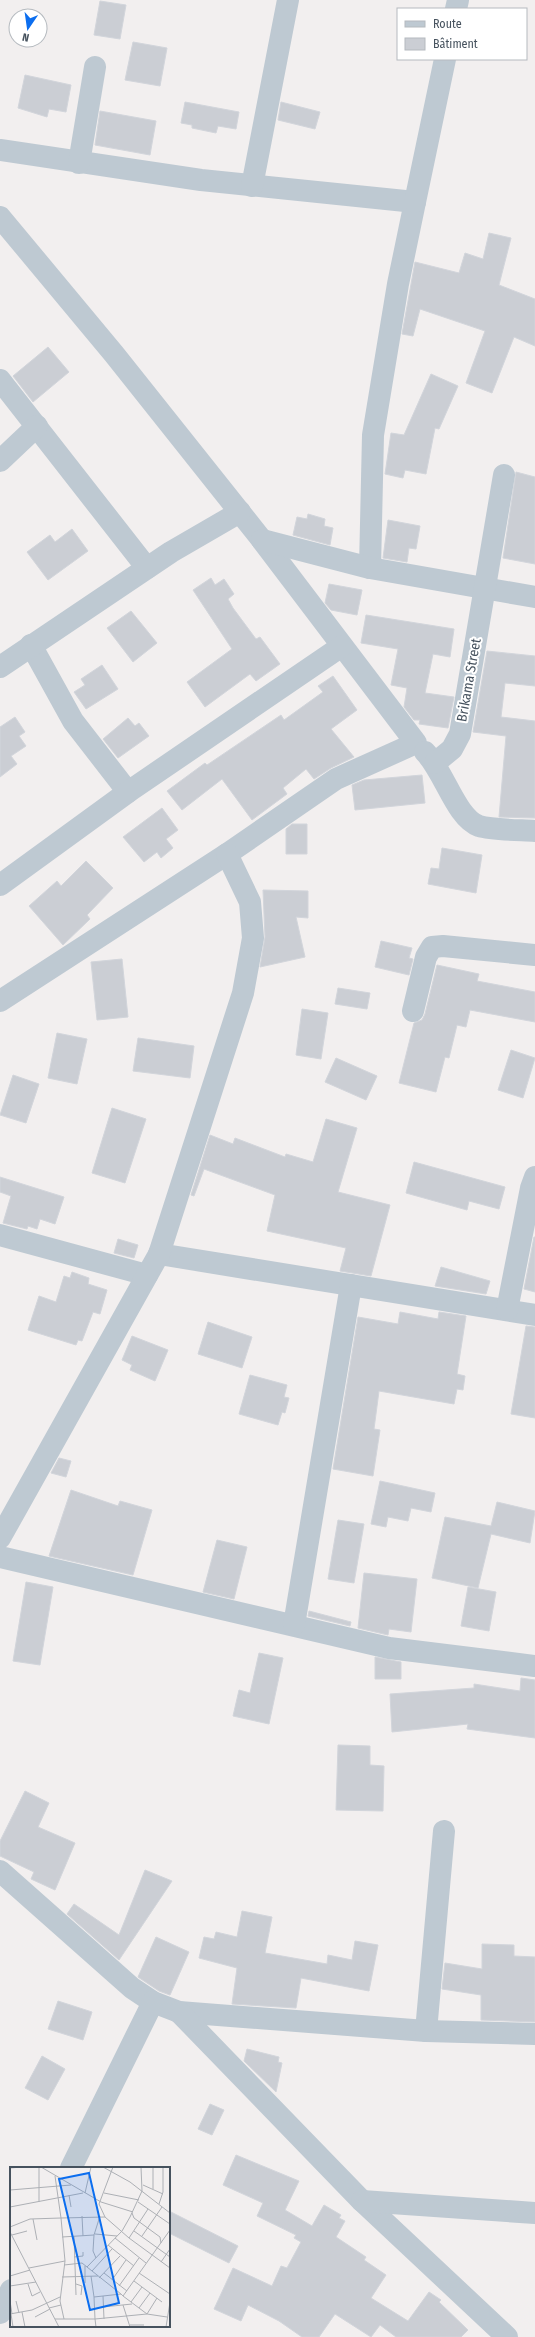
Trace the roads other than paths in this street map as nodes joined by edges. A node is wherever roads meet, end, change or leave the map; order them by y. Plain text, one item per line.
1 (288, 0) edge
2 (445, 60) edge
3 (95, 67) dead end
4 (0, 150) edge
5 (78, 163) junction
6 (252, 186) junction
7 (415, 202) junction
8 (0, 217) edge
9 (0, 380) edge
10 (37, 426) junction
11 (0, 462) edge
12 (504, 475) dead end
13 (240, 512) junction
14 (262, 540) junction
15 (147, 568) junction
16 (370, 568) junction
17 (485, 588) junction
18 (535, 597) edge
19 (31, 645) junction
20 (342, 646) junction
21 (0, 667) edge
22 (416, 743) junction
23 (435, 763) junction
24 (128, 792) junction
25 (535, 831) edge
26 (227, 854) junction
27 (0, 885) edge
28 (535, 955) edge
29 (0, 1001) edge
30 (414, 1011) dead end
31 (535, 1177) edge
32 (0, 1235) edge
33 (159, 1254) junction
34 (147, 1275) junction
35 (351, 1284) junction
36 (507, 1310) junction
37 (535, 1315) edge
38 (0, 1538) edge
39 (0, 1557) edge
40 (294, 1625) junction
41 (535, 1666) edge
42 (444, 1831) dead end
43 (0, 1872) edge
44 (153, 2002) junction
45 (179, 2012) junction
46 (426, 2031) junction
47 (535, 2034) edge
48 (71, 2167) edge
49 (362, 2200) junction
50 (535, 2213) edge
51 (10, 2292) edge
52 (0, 2313) edge
53 (507, 2337) edge

1 - 6 street
2 - 7 street
3 - 5 street
4 - 5 street
5 - 6 street
6 - 7 street
7 - 16 street
8 - 13 street
9 - 10 street
10 - 11 street
10 - 15 street
12 - 17 street, Brikama Street
13 - 14 street
13 - 15 street
14 - 16 street
14 - 20 street
15 - 19 street
16 - 17 street
17 - 18 street
17 - 23 street, Brikama Street
19 - 21 street
19 - 24 street
20 - 22 street
20 - 24 street
22 - 23 street
22 - 26 street
23 - 25 street
24 - 27 street
26 - 29 street
26 - 33 street
28 - 30 street
31 - 36 street
32 - 34 street
33 - 34 street
33 - 35 street
34 - 38 street
35 - 36 street
35 - 40 street
36 - 37 street
39 - 40 street
40 - 41 street
42 - 46 street
43 - 44 street
44 - 45 street
44 - 48 street
45 - 46 street
45 - 49 street
46 - 47 street
49 - 50 street
49 - 53 street
51 - 52 street

